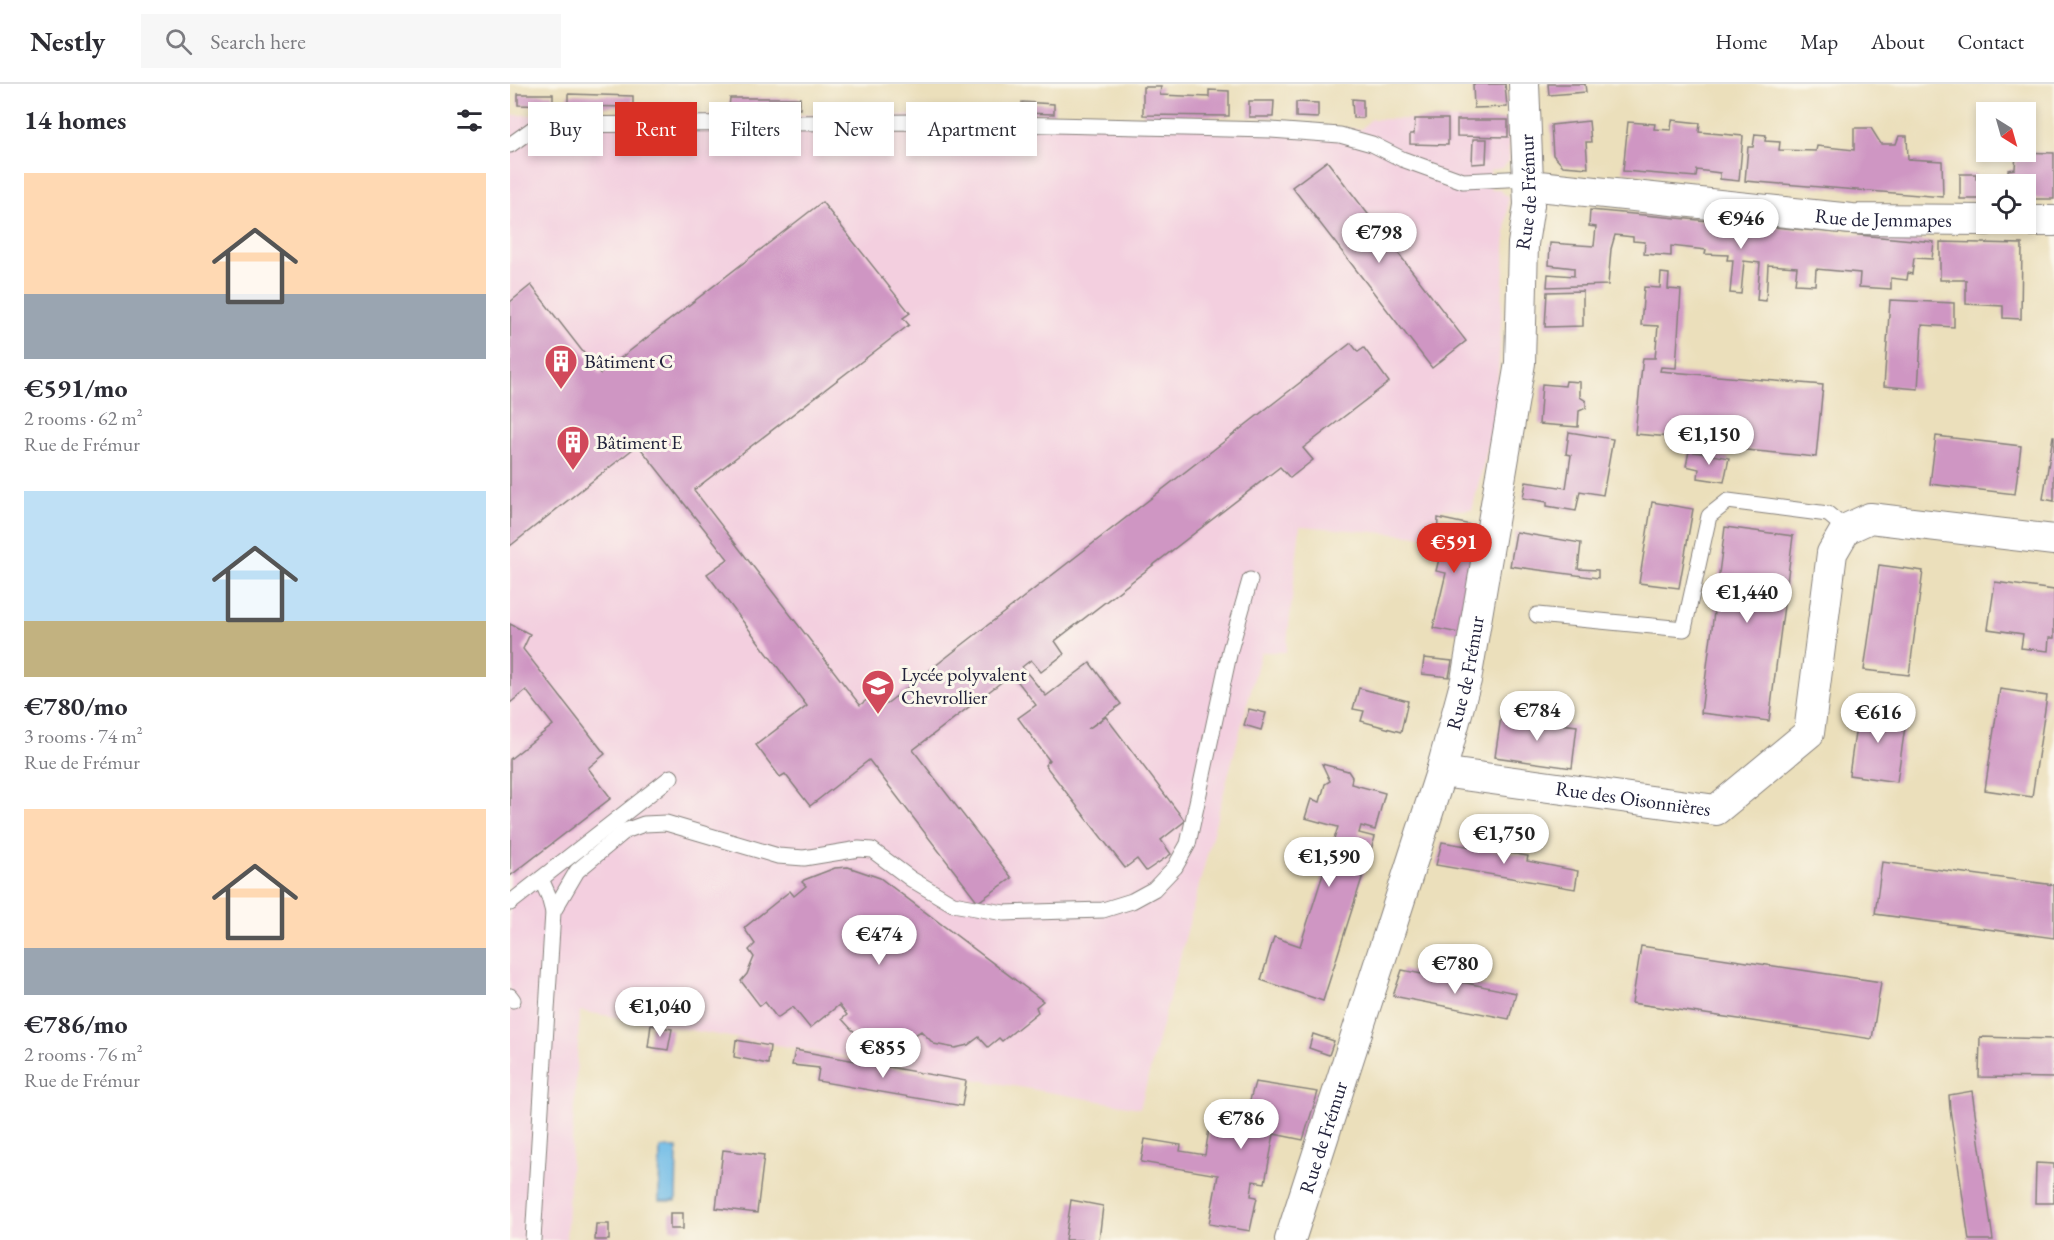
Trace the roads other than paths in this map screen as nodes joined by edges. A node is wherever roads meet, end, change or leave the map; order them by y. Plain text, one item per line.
1 (1524, 84) edge
2 (510, 145) edge
3 (1529, 181) junction
4 (1976, 220) edge
5 (2036, 220) edge
6 (2054, 221) edge
7 (1846, 529) junction
8 (2054, 540) edge
9 (1250, 580) dead end
10 (1537, 615) dead end
11 (1442, 772) junction
12 (671, 777) dead end
13 (541, 879) junction
14 (510, 903) edge
15 (553, 912) junction
16 (533, 1240) edge
17 (1290, 1240) edge

1 - 3 street, Rue de Frémur
2 - 3 lane
3 - 4 street, Rue de Jemmapes
3 - 11 street, Rue de Frémur
5 - 6 street
7 - 8 street
7 - 10 lane
7 - 11 street, Rue des Oisonnières
9 - 15 lane
11 - 17 street, Rue de Frémur
12 - 13 lane
13 - 14 lane
13 - 15 lane
15 - 16 lane

